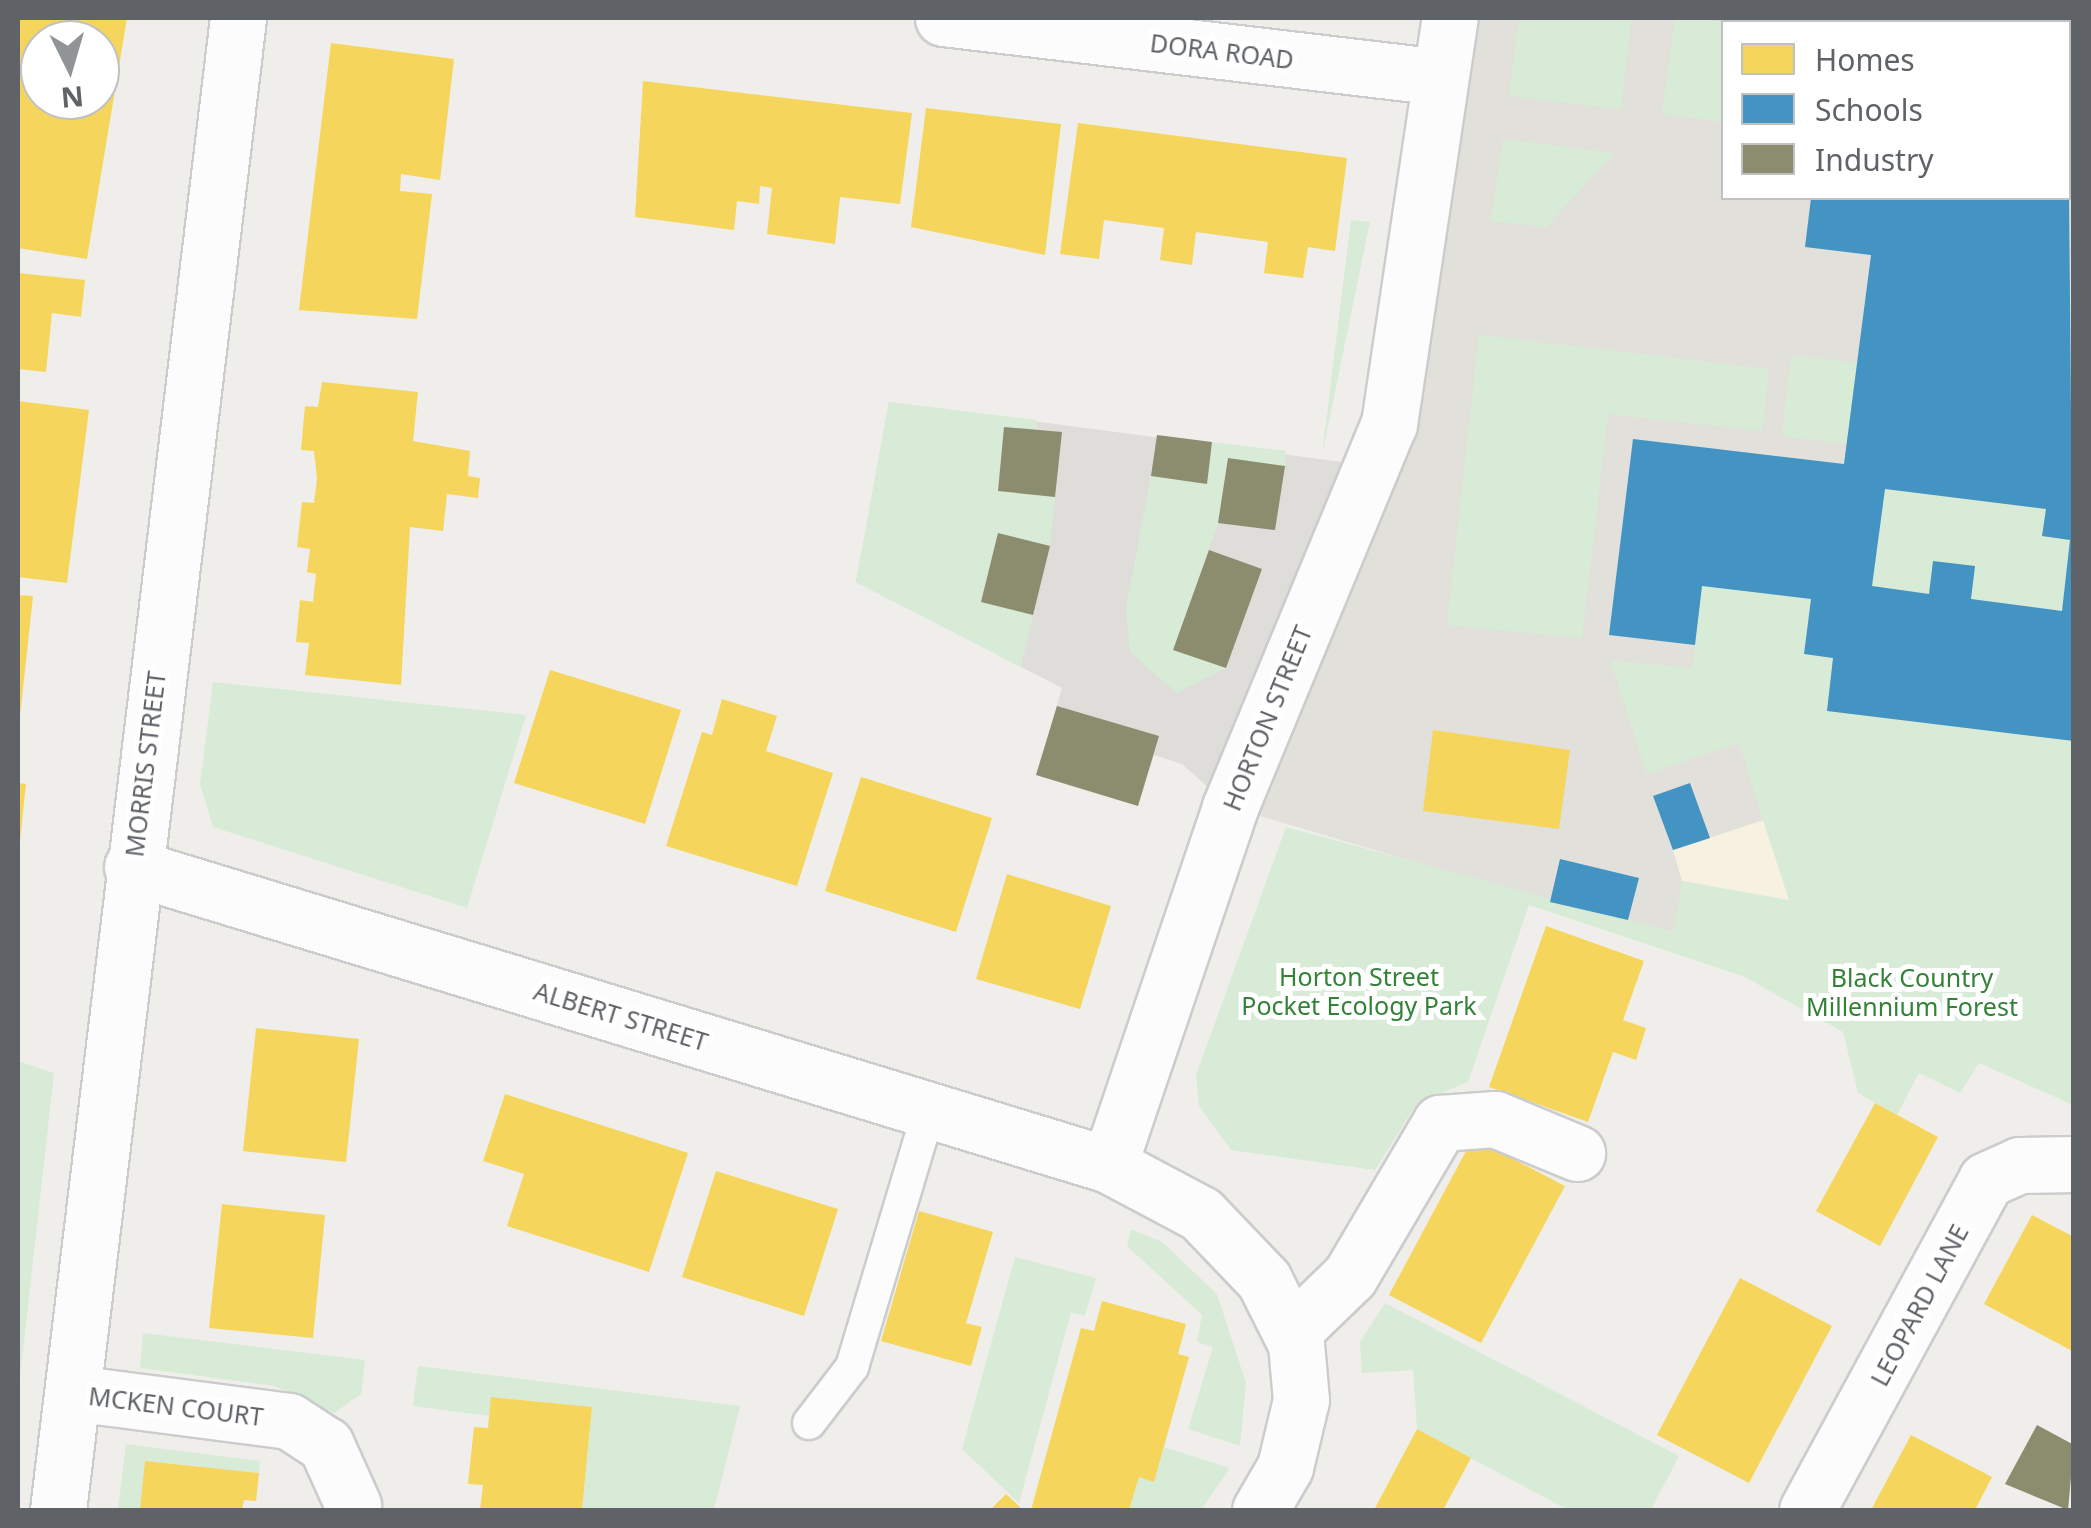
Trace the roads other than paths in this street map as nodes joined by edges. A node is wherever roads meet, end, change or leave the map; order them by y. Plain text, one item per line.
1 (238, 18) edge
2 (944, 18) edge
3 (1450, 18) edge
4 (1441, 77) junction
5 (132, 867) junction
6 (928, 1110) junction
7 (1577, 1152) dead end
8 (2074, 1164) edge
9 (1109, 1165) junction
10 (1291, 1333) junction
11 (72, 1392) junction
12 (808, 1423) dead end
13 (353, 1505) dead end
14 (58, 1510) edge
15 (1260, 1510) edge
16 (1807, 1510) edge

1 - 5 street, MORRIS STREET
2 - 4 street, DORA ROAD
3 - 4 street, HORTON STREET
4 - 9 street, HORTON STREET
5 - 6 street, ALBERT STREET
5 - 11 street, MORRIS STREET
6 - 9 street, ALBERT STREET
6 - 12 lane
7 - 10 street
8 - 16 street, LEOPARD LANE
9 - 10 street
10 - 15 street
11 - 13 street, MCKEN COURT
11 - 14 street, MORRIS STREET

